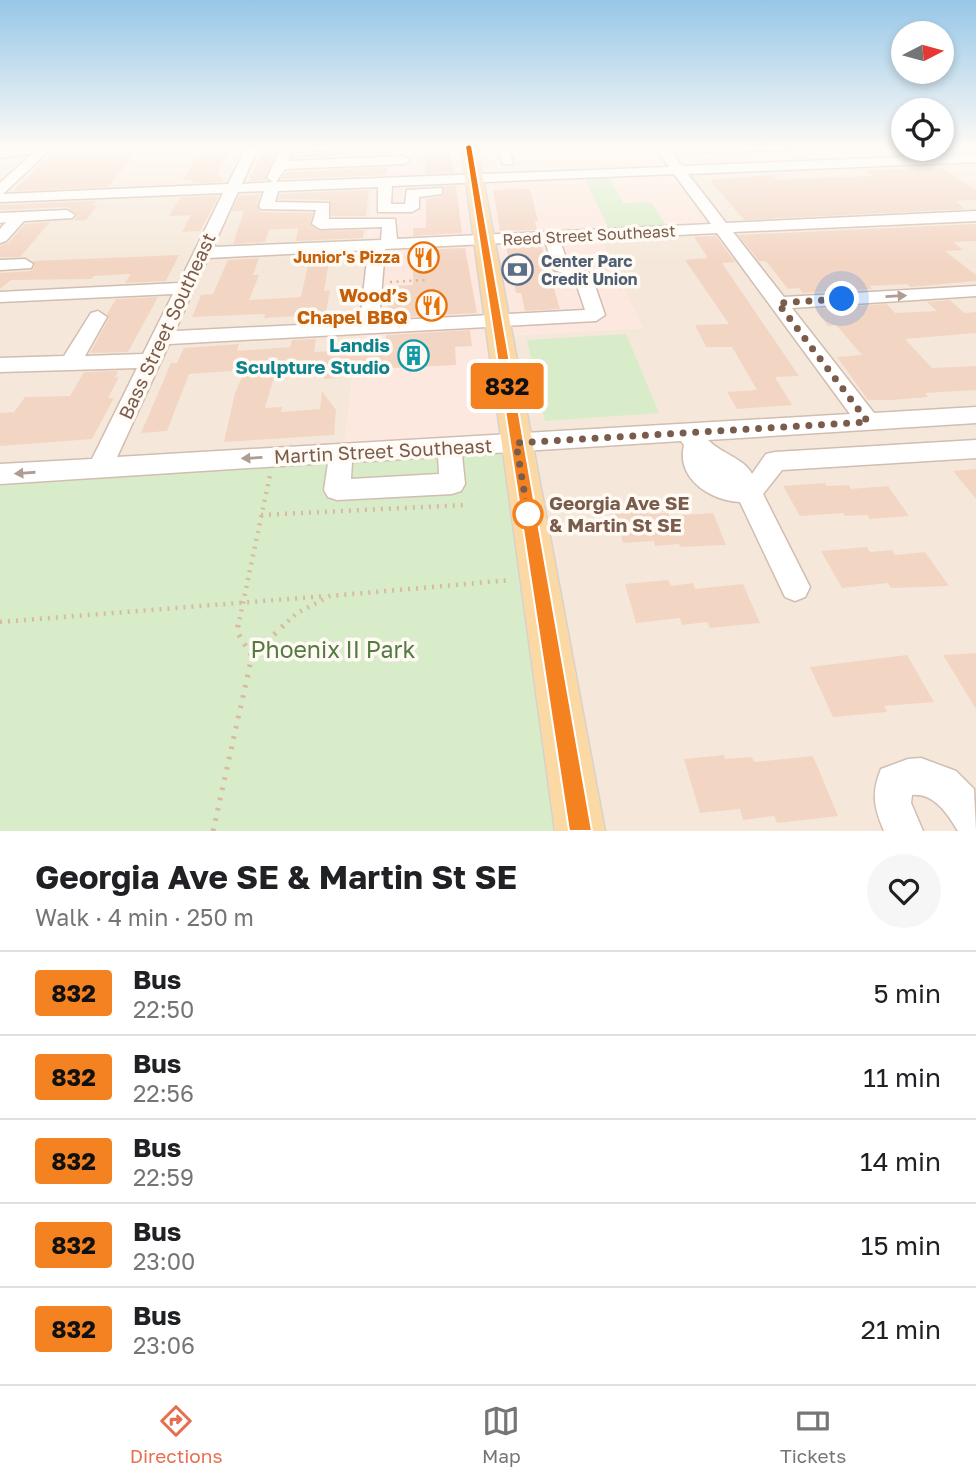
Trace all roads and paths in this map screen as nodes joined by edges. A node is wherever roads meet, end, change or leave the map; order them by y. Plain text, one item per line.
1 (475, 184) edge
2 (235, 185) edge
3 (273, 185) junction
4 (281, 185) edge
5 (386, 185) edge
6 (469, 185) edge
7 (690, 185) edge
8 (233, 188) junction
9 (0, 198) edge
10 (67, 215) dead end
11 (976, 216) edge
12 (20, 217) junction
13 (0, 218) edge
14 (390, 222) joint
15 (722, 228) junction
16 (551, 236) junction
17 (0, 238) edge
18 (482, 240) junction
19 (383, 244) junction
20 (201, 253) junction
21 (25, 264) dead end
22 (0, 265) edge
23 (426, 280) dead end
24 (374, 283) junction
25 (185, 288) junction
26 (976, 291) edge
27 (0, 297) edge
28 (778, 303) junction
29 (98, 317) dead end
30 (496, 321) junction
31 (369, 328) junction
32 (161, 338) junction
33 (150, 361) junction
34 (0, 365) edge
35 (69, 365) junction
36 (976, 415) edge
37 (868, 422) junction
38 (692, 439) junction
39 (516, 443) junction
40 (449, 447) junction
41 (976, 449) edge
42 (341, 453) junction
43 (100, 467) junction
44 (271, 470) dead end
45 (0, 474) edge
46 (748, 491) junction
47 (465, 505) dead end
48 (261, 515) junction
49 (513, 580) dead end
50 (795, 587) dead end
51 (330, 596) junction
52 (243, 602) junction
53 (0, 622) edge
54 (252, 656) junction
55 (976, 825) edge
56 (213, 831) edge
57 (580, 831) edge
58 (904, 831) edge

1 - 18 main road
2 - 8 street, Bass Street Southeast
3 - 4 street
3 - 8 street
3 - 14 street
5 - 6 street
7 - 15 street
8 - 9 street
8 - 20 street, Bass Street Southeast
10 - 12 street
11 - 15 street, Reed Street Southeast
12 - 13 street
12 - 17 street
14 - 19 street
15 - 16 street, Reed Street Southeast
15 - 28 street
16 - 18 street, Reed Street Southeast
16 - 30 street
18 - 19 street, Reed Street Southeast
18 - 30 main road
19 - 20 street, Reed Street Southeast
19 - 24 street
20 - 25 street, Bass Street Southeast
21 - 22 street
23 - 24 path
24 - 31 street
25 - 27 street
25 - 32 street, Bass Street Southeast
28 -> 26 street
28 - 37 street
29 - 35 street
30 - 31 street
30 - 39 main road
31 - 32 street
32 - 33 street, Bass Street Southeast
33 - 35 street
33 - 43 street, Bass Street Southeast
34 - 35 street
36 - 37 street, Martin Street Southeast
37 - 38 street, Martin Street Southeast
38 - 39 street, Martin Street Southeast
38 - 46 street
39 - 40 street, Martin Street Southeast
39 - 57 main road
40 - 42 street, Martin Street Southeast
40 - 42 street
41 - 46 street
42 -> 43 street, Martin Street Southeast
43 -> 45 street, Martin Street Southeast
44 - 48 path
46 - 50 street
47 - 48 path
48 - 52 path
49 - 51 path
51 - 52 path
51 - 54 path
52 - 53 path
52 - 54 path
54 - 56 path
55 - 58 street

